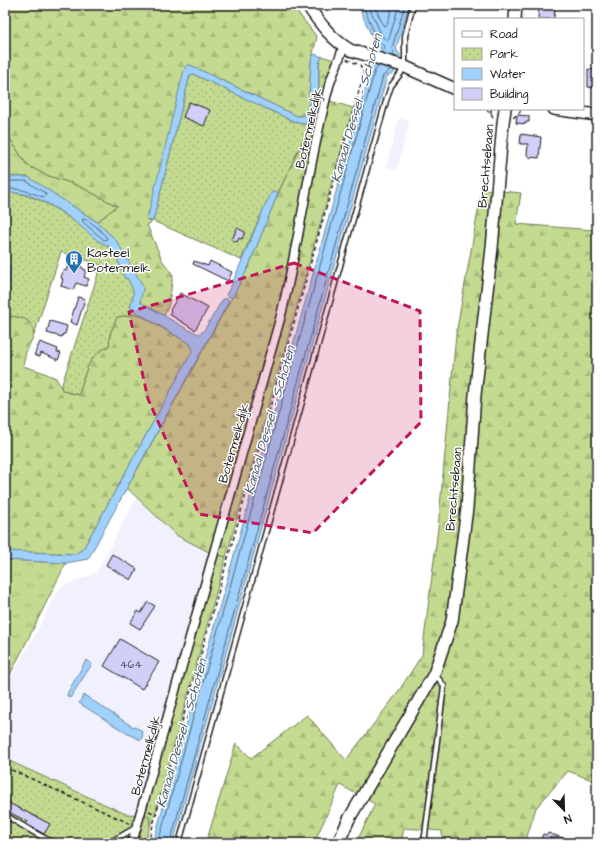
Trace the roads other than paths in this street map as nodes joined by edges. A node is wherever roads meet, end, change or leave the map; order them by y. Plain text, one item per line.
1 (413, 5) edge
2 (516, 5) edge
3 (310, 6) edge
4 (515, 18) edge
5 (344, 46) junction
6 (401, 65) junction
7 (454, 89) edge
8 (505, 110) edge
9 (561, 110) edge
10 (597, 115) edge
11 (434, 674) junction
12 (5, 815) edge
13 (138, 827) junction
14 (54, 843) edge
15 (109, 843) edge
16 (132, 843) edge
17 (179, 843) edge
18 (338, 843) edge
19 (424, 843) edge

1 - 6 lane
2 - 4 main road
3 - 5 main road
5 - 6 main road
5 - 13 street, Botermelkdijk
6 - 7 main road
6 - 17 lane
8 - 11 main road, Brechtsebaan
9 - 10 main road
11 - 18 main road, Brechtsebaan
11 - 19 lane
12 - 14 lane
13 - 15 lane
13 - 16 street, Botermelkdijk

